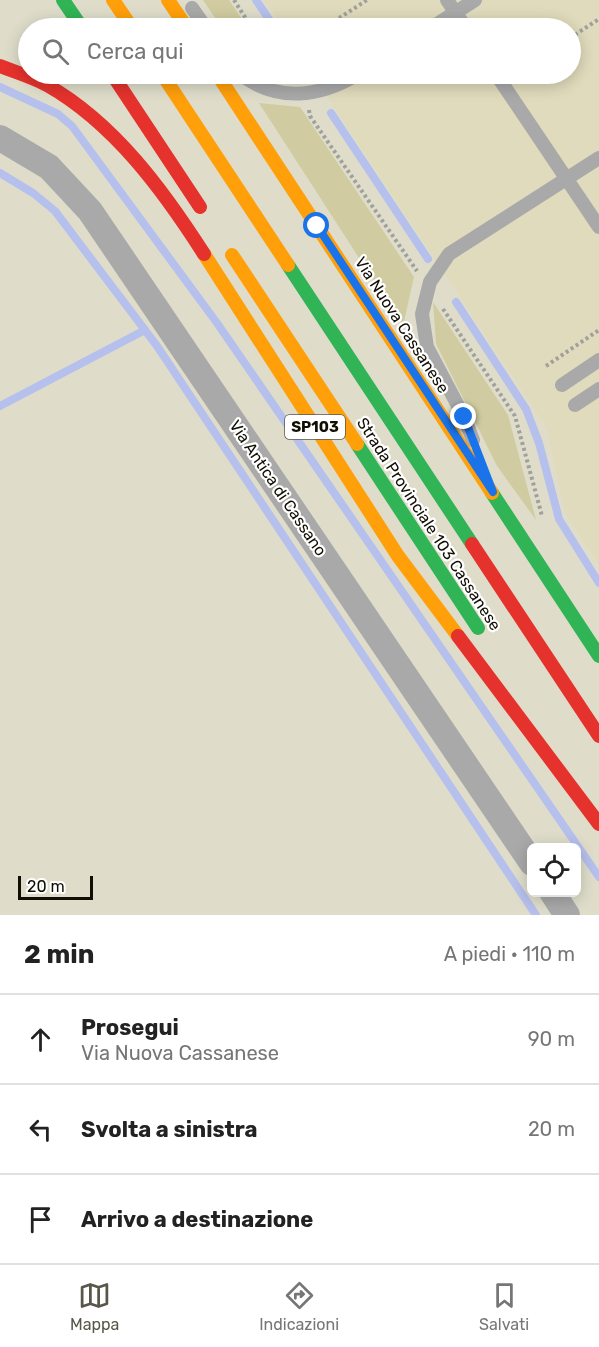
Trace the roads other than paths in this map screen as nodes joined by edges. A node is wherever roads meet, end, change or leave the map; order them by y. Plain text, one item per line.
1 (63, 0) edge
2 (113, 0) edge
3 (168, 0) edge
4 (187, 0) edge
5 (447, 0) edge
6 (475, 0) edge
7 (455, 13) junction
8 (75, 18) edge
9 (125, 18) edge
10 (180, 18) edge
11 (199, 18) edge
12 (447, 18) edge
13 (459, 18) edge
14 (0, 66) edge
15 (18, 73) edge
16 (45, 84) edge
17 (119, 84) edge
18 (169, 84) edge
19 (224, 84) edge
20 (258, 84) edge
21 (339, 84) edge
22 (503, 84) edge
23 (0, 138) edge
24 (599, 158) edge
25 (567, 180) junction
26 (210, 223) dead end
27 (599, 228) edge
28 (224, 243) dead end
29 (599, 360) edge
30 (562, 385) dead end
31 (599, 389) edge
32 (575, 405) dead end
33 (493, 492) junction
34 (487, 642) dead end
35 (599, 656) edge
36 (533, 712) dead end
37 (599, 736) edge
38 (599, 812) edge
39 (599, 824) edge
40 (527, 857) edge
41 (555, 897) edge
42 (567, 915) edge

1 - 8 main road
2 - 9 main road
3 - 10 main road
4 - 11 lane
5 - 7 lane
6 - 7 lane
7 - 12 lane
7 - 13 lane
14 - 15 main road, SP103
16 - 39 main road, SP103
17 - 26 main road
18 - 37 main road, Strada Provinciale 103 Cassanese
19 - 33 main road, Via Nuova Cassanese
20 - 21 lane
22 - 25 lane
23 - 40 street, Via Antica di Cassano
24 - 25 lane
25 - 27 lane
25 - 33 lane
28 - 34 main road, Strada Provinciale 103 Cassanese / SP103
29 - 30 lane
31 - 32 lane
33 - 35 main road, Via Nuova Cassanese
36 - 38 main road
41 - 42 street

